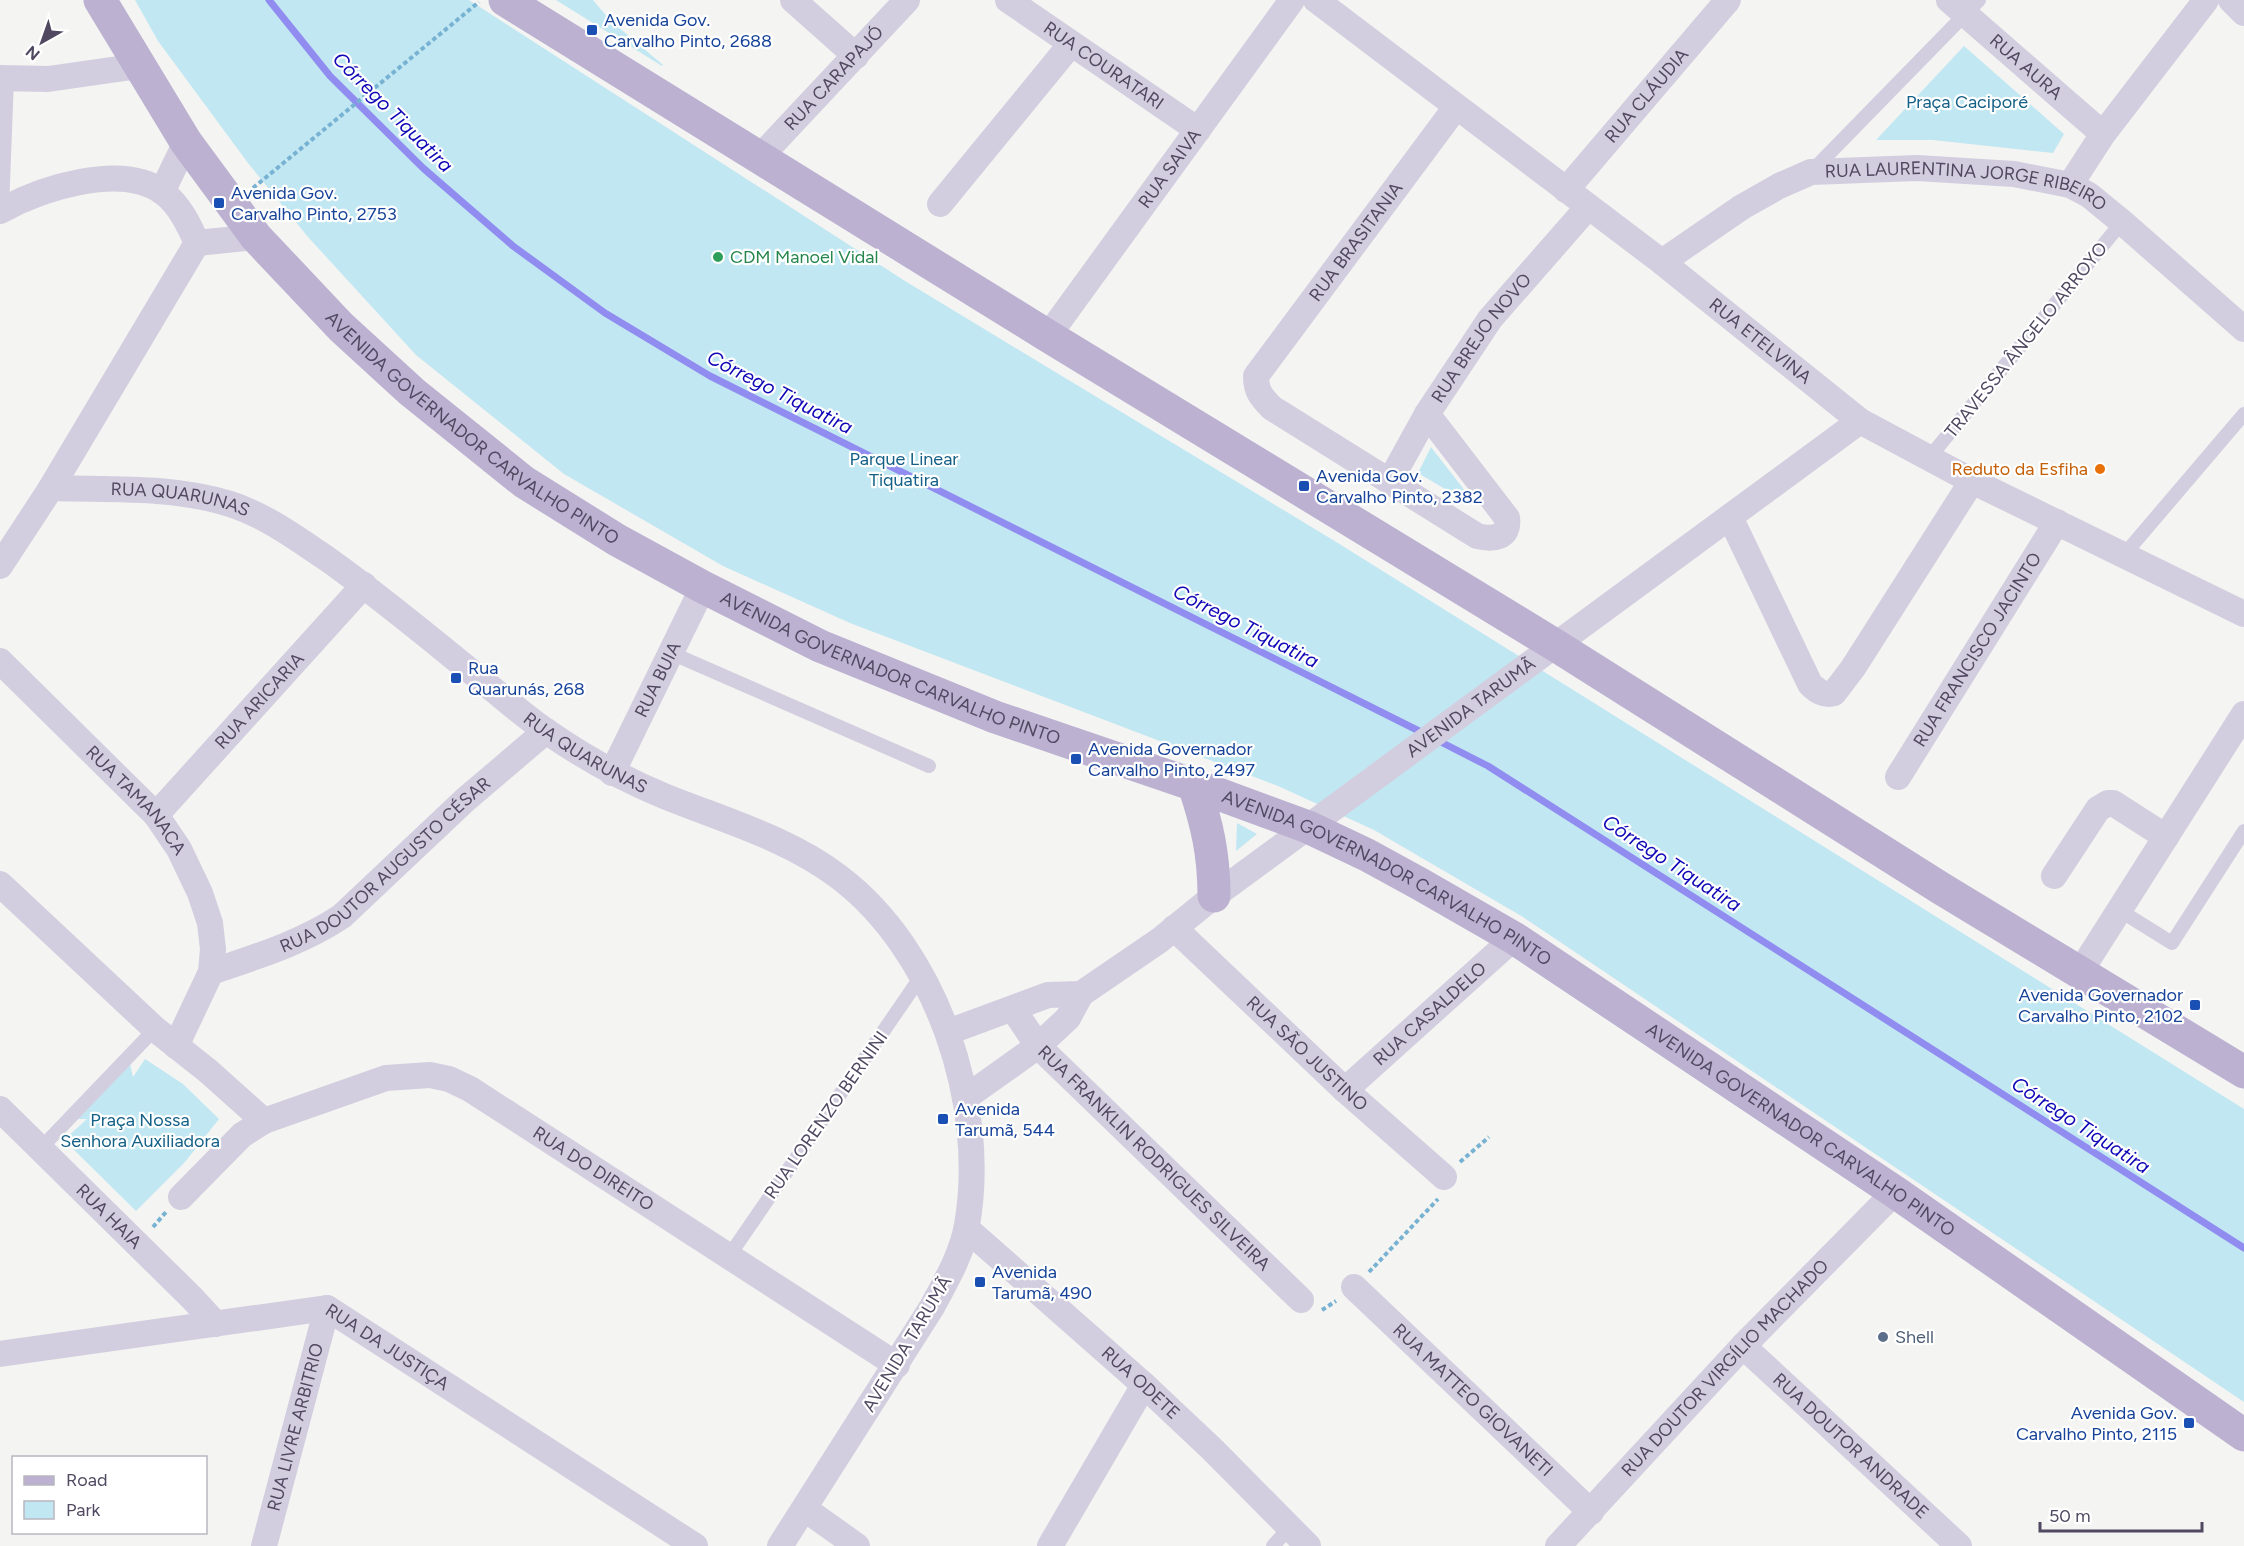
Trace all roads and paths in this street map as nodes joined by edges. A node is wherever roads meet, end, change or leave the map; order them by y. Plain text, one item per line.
1 (100, 0) edge
2 (482, 0) edge
3 (505, 0) edge
4 (793, 0) edge
5 (907, 0) edge
6 (1008, 0) edge
7 (1292, 0) edge
8 (1316, 0) edge
9 (1728, 0) edge
10 (2206, 0) edge
11 (2231, 0) edge
12 (1964, 5) edge
13 (2244, 13) edge
14 (1071, 44) junction
15 (856, 56) junction
16 (139, 66) junction
17 (4, 78) edge
18 (1456, 107) junction
19 (1198, 130) junction
20 (2103, 134) junction
21 (186, 142) junction
22 (760, 157) junction
23 (1811, 172) junction
24 (2070, 185) junction
25 (1566, 190) junction
26 (162, 192) junction
27 (233, 204) junction
28 (940, 204) dead end
29 (1588, 207) junction
30 (1, 211) edge
31 (2122, 222) junction
32 (256, 237) junction
33 (197, 243) junction
34 (1662, 262) junction
35 (2244, 329) edge
36 (1048, 336) junction
37 (1427, 414) junction
38 (2244, 414) edge
39 (1860, 421) junction
40 (1929, 458) junction
41 (1390, 481) junction
42 (1972, 481) junction
43 (51, 488) junction
44 (1730, 517) junction
45 (2057, 522) junction
46 (2123, 556) junction
47 (0, 566) edge
48 (364, 585) junction
49 (703, 587) junction
50 (2244, 614) edge
51 (1555, 645) junction
52 (671, 653) junction
53 (0, 661) edge
54 (2244, 714) edge
55 (546, 731) junction
56 (929, 766) dead end
57 (612, 774) junction
58 (1898, 777) dead end
59 (1194, 785) junction
60 (156, 815) junction
61 (1308, 827) junction
62 (2244, 831) edge
63 (2166, 837) junction
64 (2054, 876) dead end
65 (0, 884) edge
66 (1214, 896) junction
67 (2119, 910) junction
68 (1174, 928) junction
69 (1514, 938) junction
70 (211, 972) junction
71 (2080, 972) junction
72 (922, 975) junction
73 (1081, 994) junction
74 (1013, 1009) junction
75 (155, 1029) junction
76 (948, 1032) junction
77 (176, 1046) junction
78 (1038, 1046) junction
79 (2244, 1072) edge
80 (1345, 1090) junction
81 (965, 1098) junction
82 (0, 1109) edge
83 (264, 1121) junction
84 (1489, 1137) dead end
85 (40, 1149) junction
86 (1444, 1177) junction
87 (1895, 1192) junction
88 (181, 1197) joint
89 (967, 1229) junction
90 (136, 1244) junction
91 (729, 1256) junction
92 (1354, 1287) junction
93 (1301, 1300) joint
94 (327, 1308) junction
95 (216, 1324) junction
96 (1743, 1346) junction
97 (0, 1353) edge
98 (897, 1365) junction
99 (1144, 1385) junction
100 (2244, 1435) edge
101 (805, 1509) junction
102 (1591, 1512) junction
103 (1281, 1537) edge
104 (264, 1546) edge
105 (695, 1546) edge
106 (780, 1546) edge
107 (857, 1546) edge
108 (1050, 1546) edge
109 (1308, 1546) edge
110 (1558, 1546) edge
111 (1959, 1546) edge

1 - 16 main road, AVENIDA GOVERNADOR CARVALHO PINTO
2 - 27 path
3 - 22 main road
4 - 15 street
5 - 15 street, RUA CARAPAJÓ
6 - 14 street, RUA COURATARI
7 - 19 street, RUA SAIVA
8 - 18 street, RUA ETELVINA
9 - 25 street, RUA CLÁUDIA
10 - 20 street
11 - 13 street
12 - 20 street, RUA AURA
12 - 23 lane
14 - 19 street, RUA COURATARI
14 - 28 street
15 - 22 street, RUA CARAPAJÓ
16 - 17 street
16 - 21 main road, AVENIDA GOVERNADOR CARVALHO PINTO
17 - 30 lane
18 - 25 street, RUA ETELVINA
18 - 41 street, RUA BRASITANIA
19 - 36 street, RUA SAIVA
20 - 24 street
21 - 26 street
21 - 27 main road, AVENIDA GOVERNADOR CARVALHO PINTO
22 - 36 main road
23 - 24 street, RUA LAURENTINA JORGE RIBEIRO
23 - 34 street, RUA LAURENTINA JORGE RIBEIRO
24 - 31 street, RUA LAURENTINA JORGE RIBEIRO
25 - 29 street, RUA ETELVINA
26 - 30 street
26 - 33 street
27 - 32 main road, AVENIDA GOVERNADOR CARVALHO PINTO
29 - 34 street, RUA ETELVINA
29 - 37 street, RUA BREJO NOVO
31 - 35 street, RUA LAURENTINA JORGE RIBEIRO
31 - 40 lane, TRAVESSA ÂNGELO ARROYO
32 - 33 street
32 - 49 main road, AVENIDA GOVERNADOR CARVALHO PINTO
33 - 43 street
34 - 39 street, RUA ETELVINA
36 - 51 main road
37 - 41 street, RUA BREJO NOVO
37 - 41 street
38 - 46 lane
39 - 40 street, RUA ETELVINA
39 - 44 street, AVENIDA TARUMÃ
40 - 42 street, RUA ETELVINA
42 - 44 street
42 - 45 street, RUA ETELVINA
43 - 47 street
43 - 48 street, RUA QUARUNAS
44 - 51 street, AVENIDA TARUMÃ
45 - 46 street, RUA ETELVINA
45 - 58 street, RUA FRANCISCO JACINTO
46 - 50 street, RUA ETELVINA
48 - 55 street, RUA QUARUNAS
48 - 60 street, RUA ARICARIA
49 - 52 street, RUA BUIA
49 - 59 main road, AVENIDA GOVERNADOR CARVALHO PINTO
51 - 61 street, AVENIDA TARUMÃ
51 - 71 main road
52 - 56 lane
52 - 57 street, RUA BUIA
53 - 60 street, RUA TAMANACA
54 - 63 street
55 - 57 street, RUA QUARUNAS
55 - 70 street, RUA DOUTOR AUGUSTO CÉSAR
57 - 72 street, RUA QUARUNAS
59 - 61 main road, AVENIDA GOVERNADOR CARVALHO PINTO
59 - 66 main road
60 - 70 street, RUA TAMANACA
61 - 66 street, AVENIDA TARUMÃ
61 - 69 main road, AVENIDA GOVERNADOR CARVALHO PINTO
62 - 67 lane
63 - 64 street
63 - 67 street
65 - 75 street
66 - 68 street, AVENIDA TARUMÃ
67 - 71 street
68 - 73 street, AVENIDA TARUMÃ
68 - 80 street, RUA SÃO JUSTINO
69 - 80 street, RUA CASALDELO
69 - 87 main road, AVENIDA GOVERNADOR CARVALHO PINTO
70 - 77 street
71 - 79 main road
72 - 76 street, RUA QUARUNAS
72 - 91 lane, RUA LORENZO BERNINI
73 - 74 street
73 - 78 street, AVENIDA TARUMÃ
74 - 76 street
74 - 78 street, RUA FRANKLIN RODRIGUES SILVEIRA
75 - 77 street
75 - 85 lane
76 - 81 street, RUA QUARUNAS
77 - 83 street
78 - 81 street, AVENIDA TARUMÃ
78 - 93 street, RUA FRANKLIN RODRIGUES SILVEIRA
80 - 86 street, RUA SÃO JUSTINO
81 - 89 street, AVENIDA TARUMÃ
82 - 85 street, RUA HAIA
83 - 88 street
83 - 91 street, RUA DO DIREITO
84 - 86 path
85 - 90 street, RUA HAIA
86 - 92 path
87 - 96 street, RUA DOUTOR VIRGÍLIO MACHADO
87 - 100 main road, AVENIDA GOVERNADOR CARVALHO PINTO
88 - 90 path
89 - 98 street, AVENIDA TARUMÃ
89 - 99 street, RUA ODETE
90 - 95 street, RUA HAIA
91 - 98 street, RUA DO DIREITO
92 - 93 path
92 - 102 street, RUA MATTEO GIOVANETI
94 - 95 street, RUA DA JUSTIÇA
94 - 104 street, RUA LIVRE ARBITRIO
94 - 105 street, RUA DA JUSTIÇA
95 - 97 street, RUA DA JUSTIÇA
96 - 102 street, RUA DOUTOR VIRGÍLIO MACHADO
96 - 111 street, RUA DOUTOR ANDRADE
98 - 101 street, AVENIDA TARUMÃ
99 - 103 street, RUA ODETE
99 - 108 street
101 - 106 street, AVENIDA TARUMÃ
101 - 107 street
102 - 110 street, RUA DOUTOR VIRGÍLIO MACHADO
103 - 109 street, RUA ODETE

